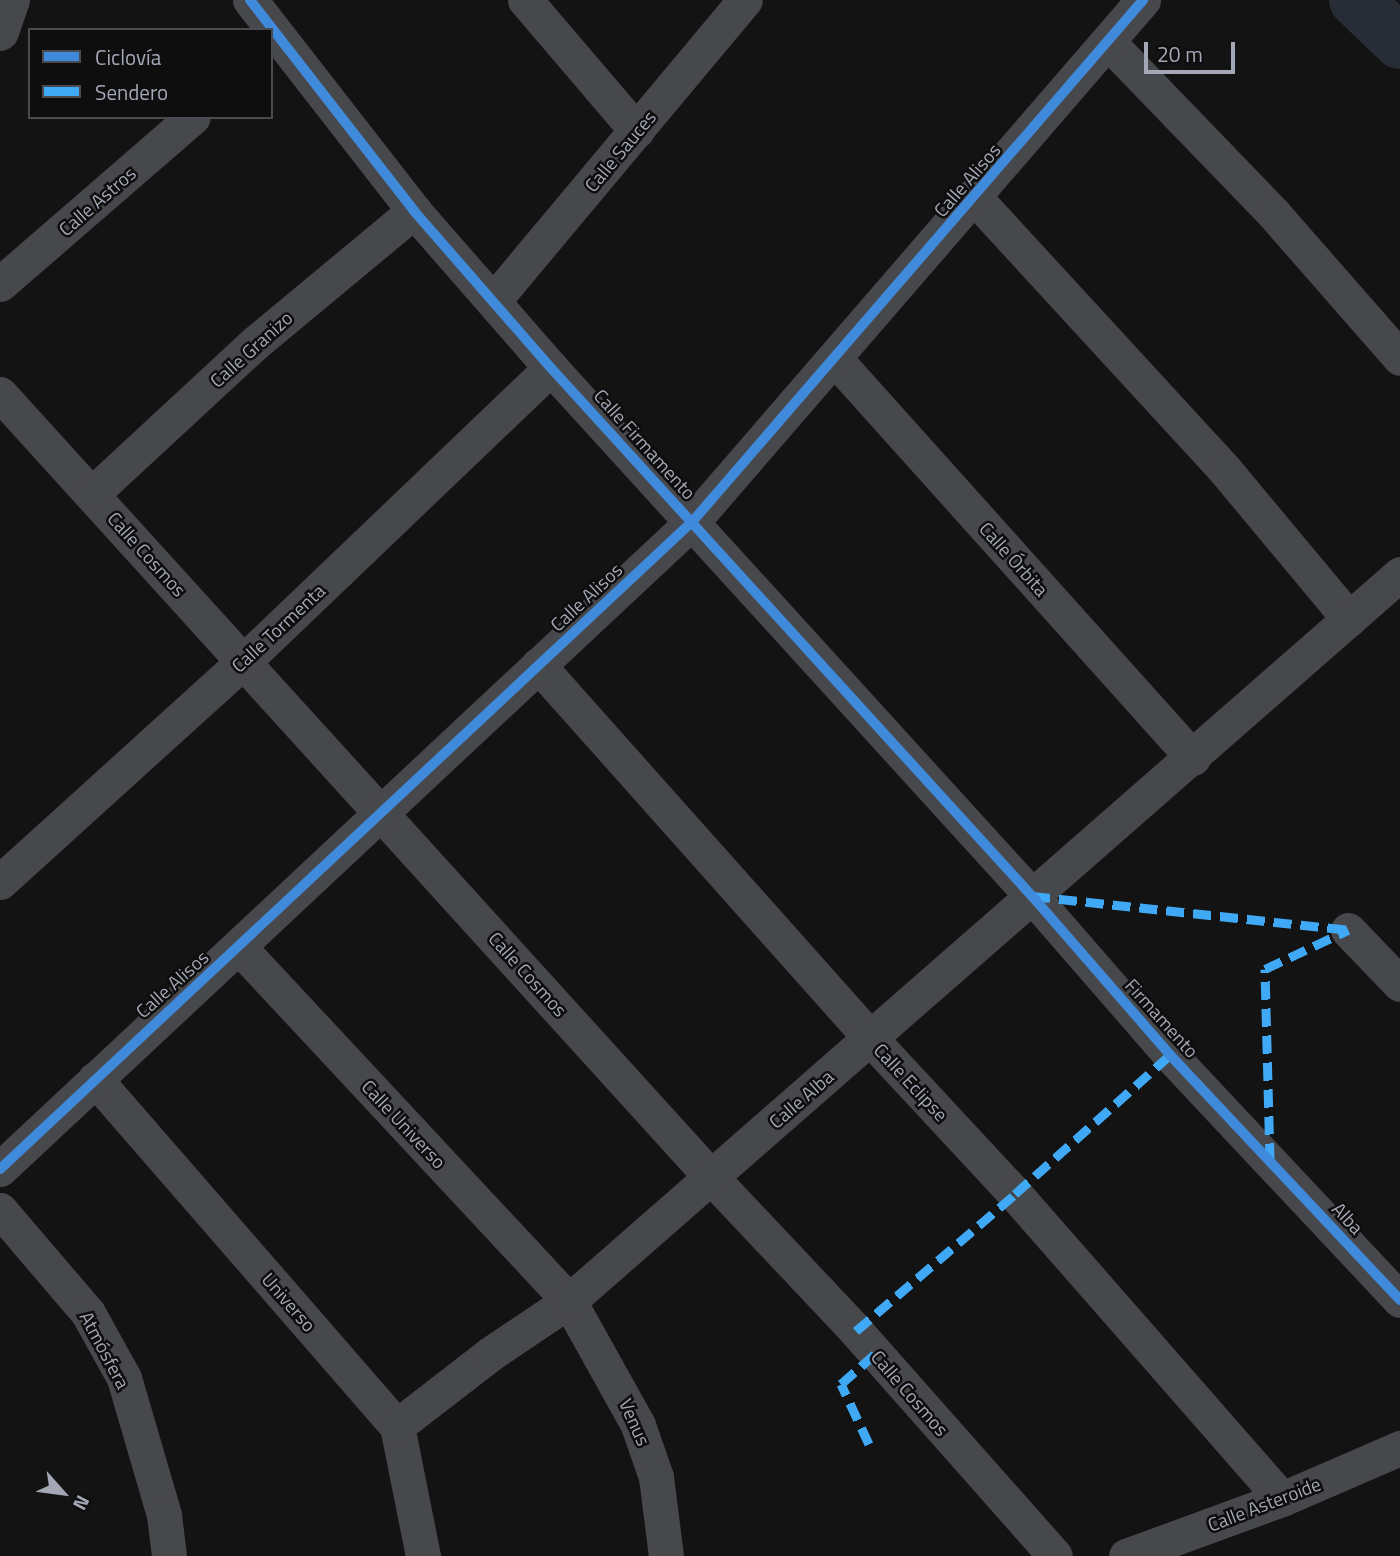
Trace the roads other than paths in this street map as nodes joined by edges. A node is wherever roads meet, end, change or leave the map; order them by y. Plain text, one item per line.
1 (11, 0) edge
2 (250, 0) edge
3 (525, 0) edge
4 (745, 0) edge
5 (1143, 0) edge
6 (266, 28) edge
7 (0, 32) edge
8 (1108, 42) junction
9 (276, 46) edge
10 (191, 119) edge
11 (637, 131) junction
12 (975, 198) junction
13 (414, 211) junction
14 (0, 284) edge
15 (494, 300) junction
16 (1400, 358) edge
17 (835, 359) junction
18 (551, 368) junction
19 (0, 394) edge
20 (93, 493) junction
21 (692, 522) junction
22 (1400, 574) edge
23 (1349, 619) junction
24 (243, 662) junction
25 (538, 665) junction
26 (1193, 758) junction
27 (384, 814) junction
28 (0, 882) edge
29 (1032, 896) junction
30 (1348, 930) dead end
31 (239, 947) junction
32 (1400, 984) edge
33 (870, 1038) junction
34 (95, 1079) junction
35 (1270, 1161) joint
36 (0, 1169) edge
37 (712, 1178) junction
38 (0, 1210) edge
39 (1400, 1300) edge
40 (569, 1301) junction
41 (397, 1426) junction
42 (1400, 1448) edge
43 (1282, 1499) junction
44 (169, 1556) edge
45 (423, 1556) edge
46 (666, 1556) edge
47 (1055, 1556) edge
48 (1126, 1556) edge

1 - 7 street
2 - 6 street, Calle Firmamento
3 - 11 street
4 - 11 street, Calle Sauces
5 - 8 street, Calle Alisos
8 - 12 street, Calle Alisos
8 - 16 street
9 - 13 street, Calle Firmamento
10 - 14 street, Calle Astros
11 - 15 street, Calle Sauces
12 - 17 street, Calle Alisos
12 - 23 street
13 - 15 street, Calle Firmamento
13 - 20 street, Calle Granizo
15 - 18 street, Calle Firmamento
17 - 21 street, Calle Alisos
17 - 26 street, Calle Órbita
18 - 21 street, Calle Firmamento
18 - 24 street, Calle Tormenta
19 - 20 street, Calle Cosmos
20 - 24 street, Calle Cosmos
21 - 25 street, Calle Alisos
21 - 29 street, Calle Firmamento
22 - 23 street, Calle Alba
23 - 26 street, Calle Alba
24 - 27 street, Calle Cosmos
24 - 28 street, Calle Tormenta
25 - 27 street, Calle Alisos
25 - 33 street, Calle Eclipse
26 - 29 street, Calle Alba
27 - 31 street, Calle Alisos
27 - 37 street, Calle Cosmos
29 - 33 street, Calle Alba
29 - 35 street, Firmamento
30 - 32 street
31 - 34 street, Calle Alisos
31 - 40 street, Calle Universo
33 - 37 street, Calle Alba
33 - 43 street, Calle Eclipse
34 - 36 street, Calle Alisos
34 - 41 street, Universo
35 - 39 street, Alba
37 - 40 street, Calle Alba
37 - 47 street, Calle Cosmos
38 - 44 street, Atmósfera
40 - 41 street, Calle Alba
40 - 46 street, Venus
41 - 45 street, Universo
42 - 43 street, Calle Asteroide
43 - 48 street, Calle Asteroide

